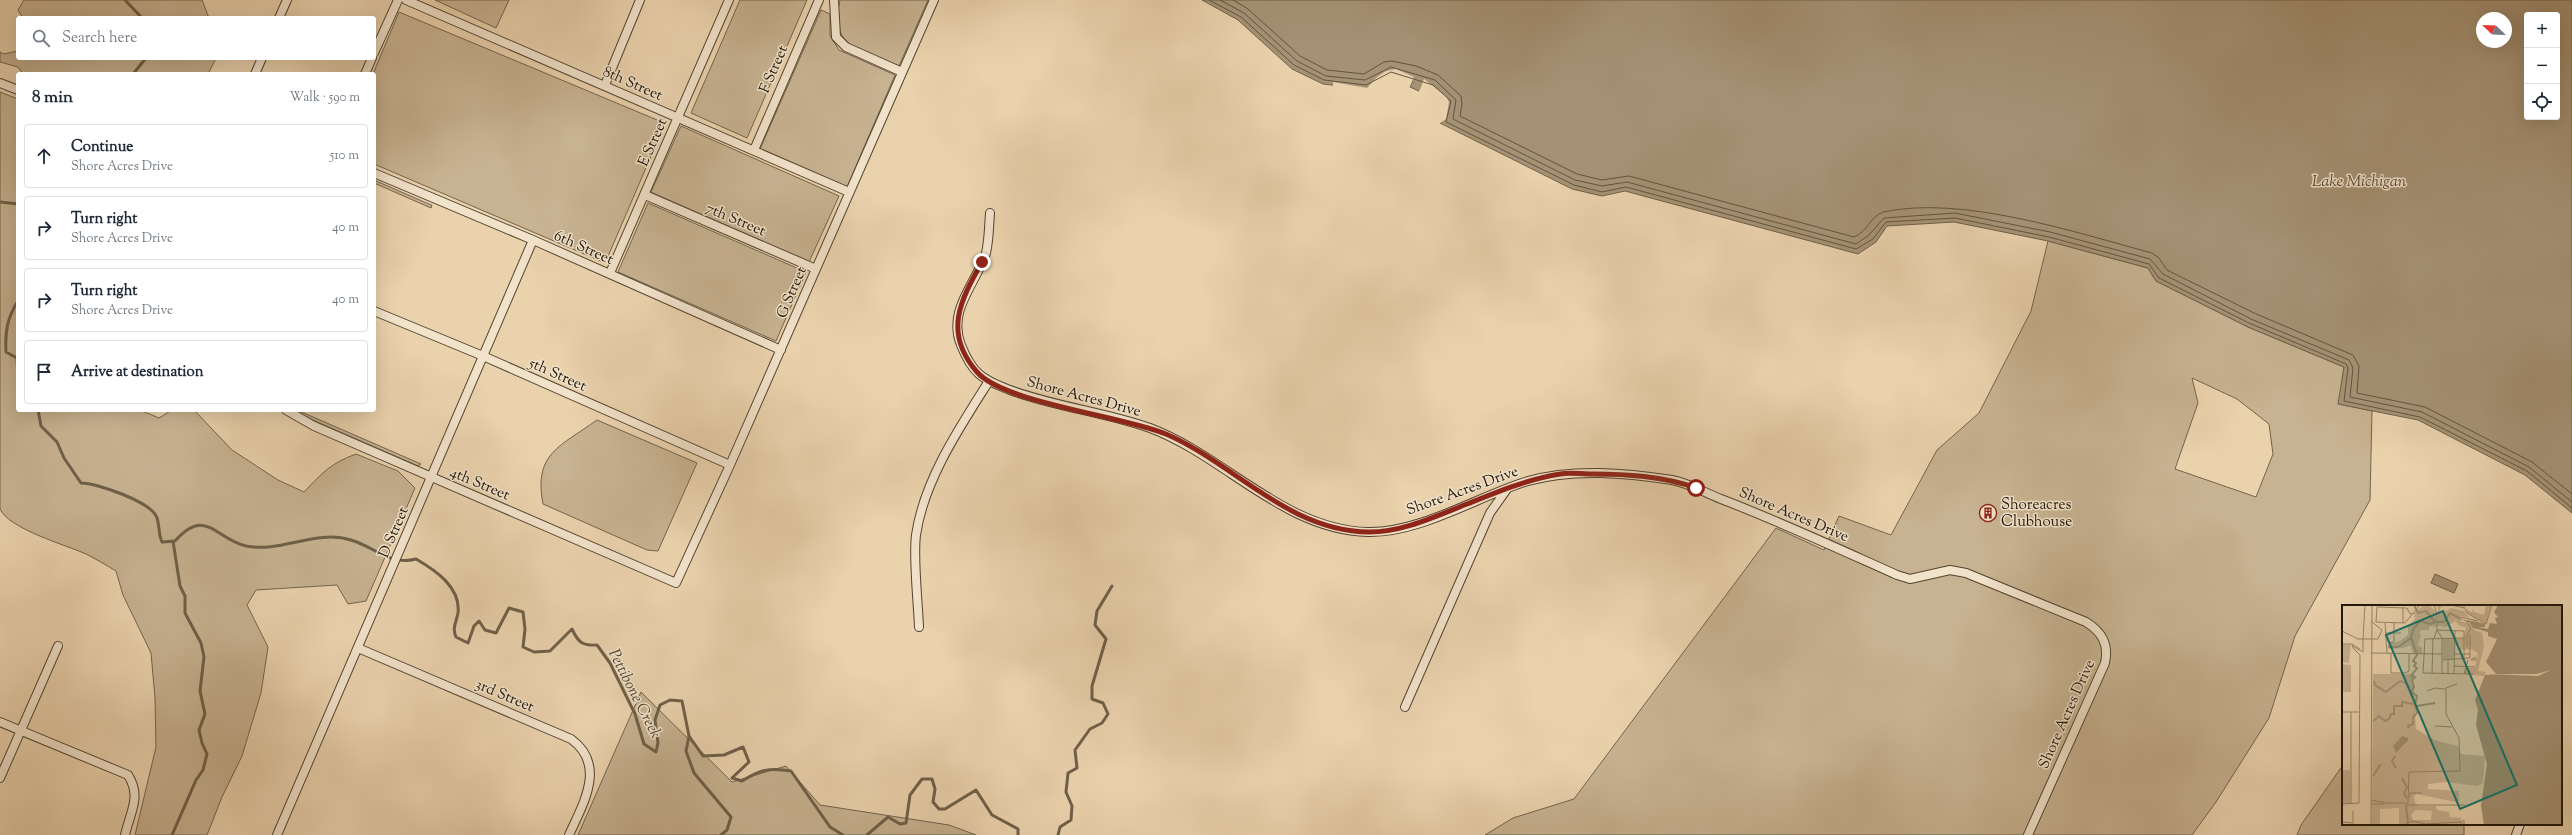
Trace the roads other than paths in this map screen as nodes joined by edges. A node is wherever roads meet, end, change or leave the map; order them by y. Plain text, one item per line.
1 (287, 0) edge
2 (398, 0) edge
3 (406, 0) edge
4 (640, 0) edge
5 (729, 0) edge
6 (819, 0) edge
7 (834, 0) edge
8 (934, 0) edge
9 (280, 16) edge
10 (376, 49) edge
11 (261, 60) edge
12 (371, 60) edge
13 (256, 72) edge
14 (366, 72) edge
15 (902, 72) junction
16 (4, 84) edge
17 (605, 85) junction
18 (16, 89) edge
19 (678, 118) junction
20 (754, 150) junction
21 (376, 175) edge
22 (849, 192) junction
23 (644, 195) junction
24 (990, 213) dead end
25 (533, 240) junction
26 (816, 269) junction
27 (610, 273) junction
28 (376, 312) edge
29 (781, 350) junction
30 (483, 356) junction
31 (989, 380) junction
32 (290, 412) edge
33 (730, 465) junction
34 (432, 477) junction
35 (1507, 489) junction
36 (664, 578) joint
37 (919, 627) dead end
38 (58, 646) dead end
39 (358, 648) junction
40 (1404, 707) dead end
41 (0, 722) edge
42 (20, 731) junction
43 (0, 778) edge
44 (2520, 825) edge
45 (125, 835) edge
46 (277, 835) edge
47 (569, 835) edge
48 (2028, 835) edge
49 (2516, 835) edge

1 - 9 street
2 - 10 street
3 - 17 street, 8th Street
4 - 17 street
5 - 19 street, E Street
6 - 20 street, F Street
7 - 15 street
8 - 15 street, G Street
11 - 13 street
12 - 14 street
15 - 22 street, G Street
16 - 18 street
17 - 19 street, 8th Street
19 - 20 street, 8th Street
19 - 23 street, E Street
20 - 22 street, 8th Street
21 - 25 street, 6th Street
22 - 26 street, G Street
23 - 26 street, 7th Street
23 - 27 street, E Street
24 - 31 street, Shore Acres Drive
25 - 27 street, 6th Street
25 - 30 street, D Street
26 - 29 street, G Street
27 - 29 street, 6th Street
28 - 30 street, 5th Street
29 - 33 street, G Street
30 - 33 street, 5th Street
30 - 34 street, D Street
31 - 35 street, Shore Acres Drive
31 - 37 street
32 - 34 street, 4th Street
33 - 36 street, G Street
34 - 36 street, 4th Street
34 - 39 street, D Street
35 - 40 street
35 - 48 street, Shore Acres Drive
38 - 42 street
39 - 46 street, D Street
39 - 47 street, 3rd Street
41 - 42 street
42 - 43 street
42 - 45 street
44 - 49 street

